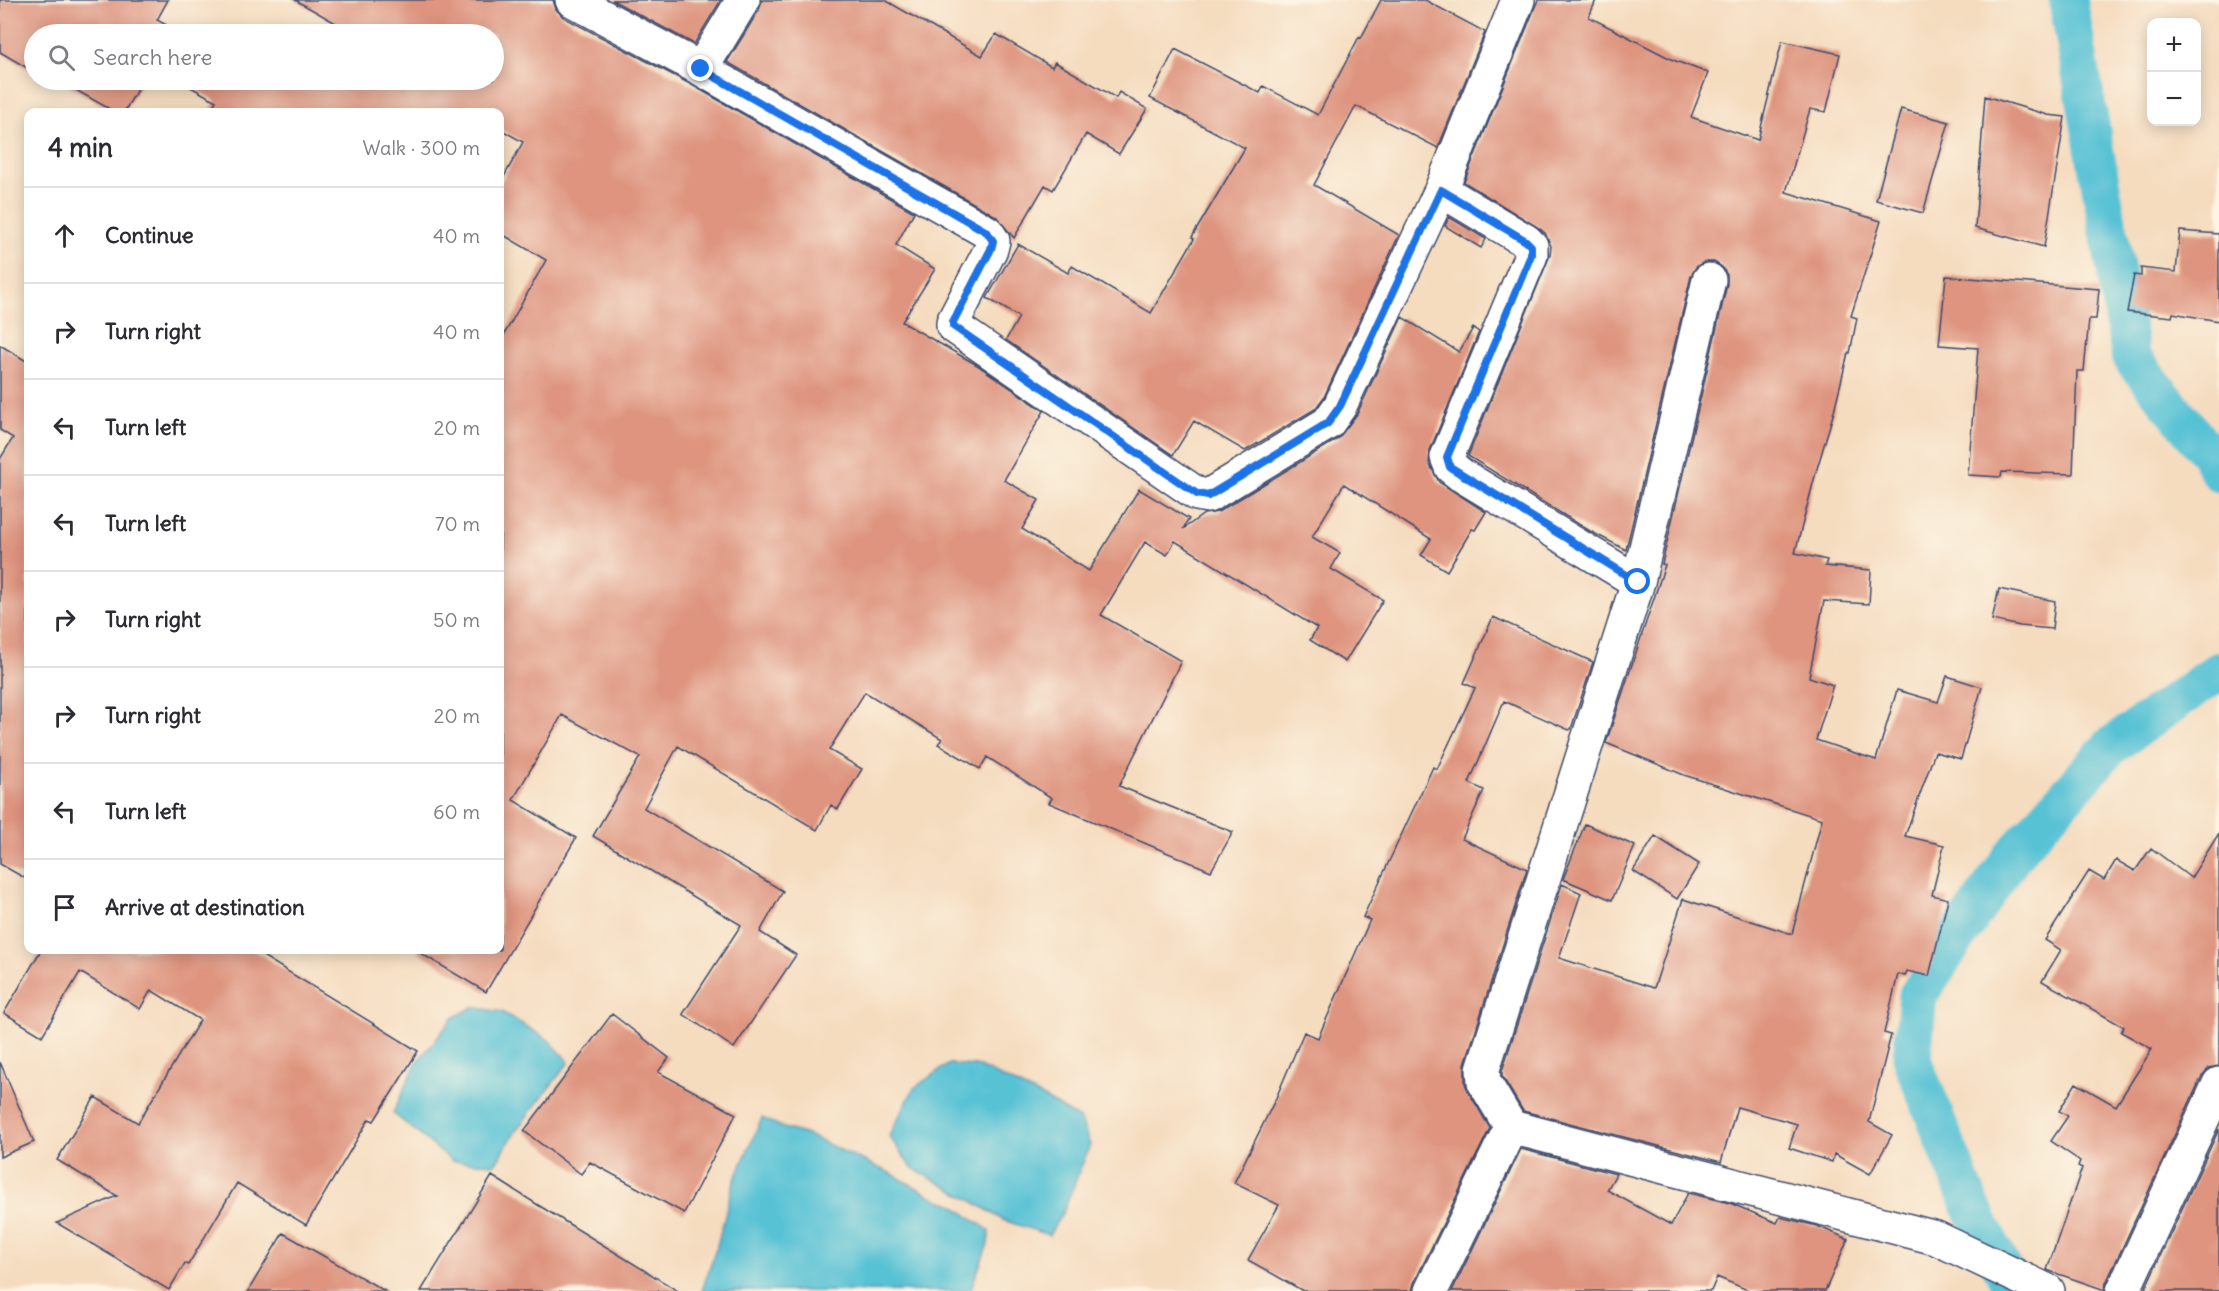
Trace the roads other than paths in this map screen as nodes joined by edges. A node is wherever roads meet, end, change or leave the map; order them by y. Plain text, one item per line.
1 (572, 0) edge
2 (743, 0) edge
3 (1518, 0) edge
4 (701, 69) junction
5 (1441, 190) junction
6 (1709, 280) dead end
7 (1638, 582) junction
8 (2219, 1084) edge
9 (1511, 1127) junction
10 (1431, 1291) edge
11 (2048, 1291) edge
12 (2123, 1291) edge

1 - 4 street
2 - 4 street
3 - 5 street
4 - 5 street
5 - 7 street
6 - 7 street
7 - 9 street
8 - 12 street
9 - 10 street
9 - 11 street

